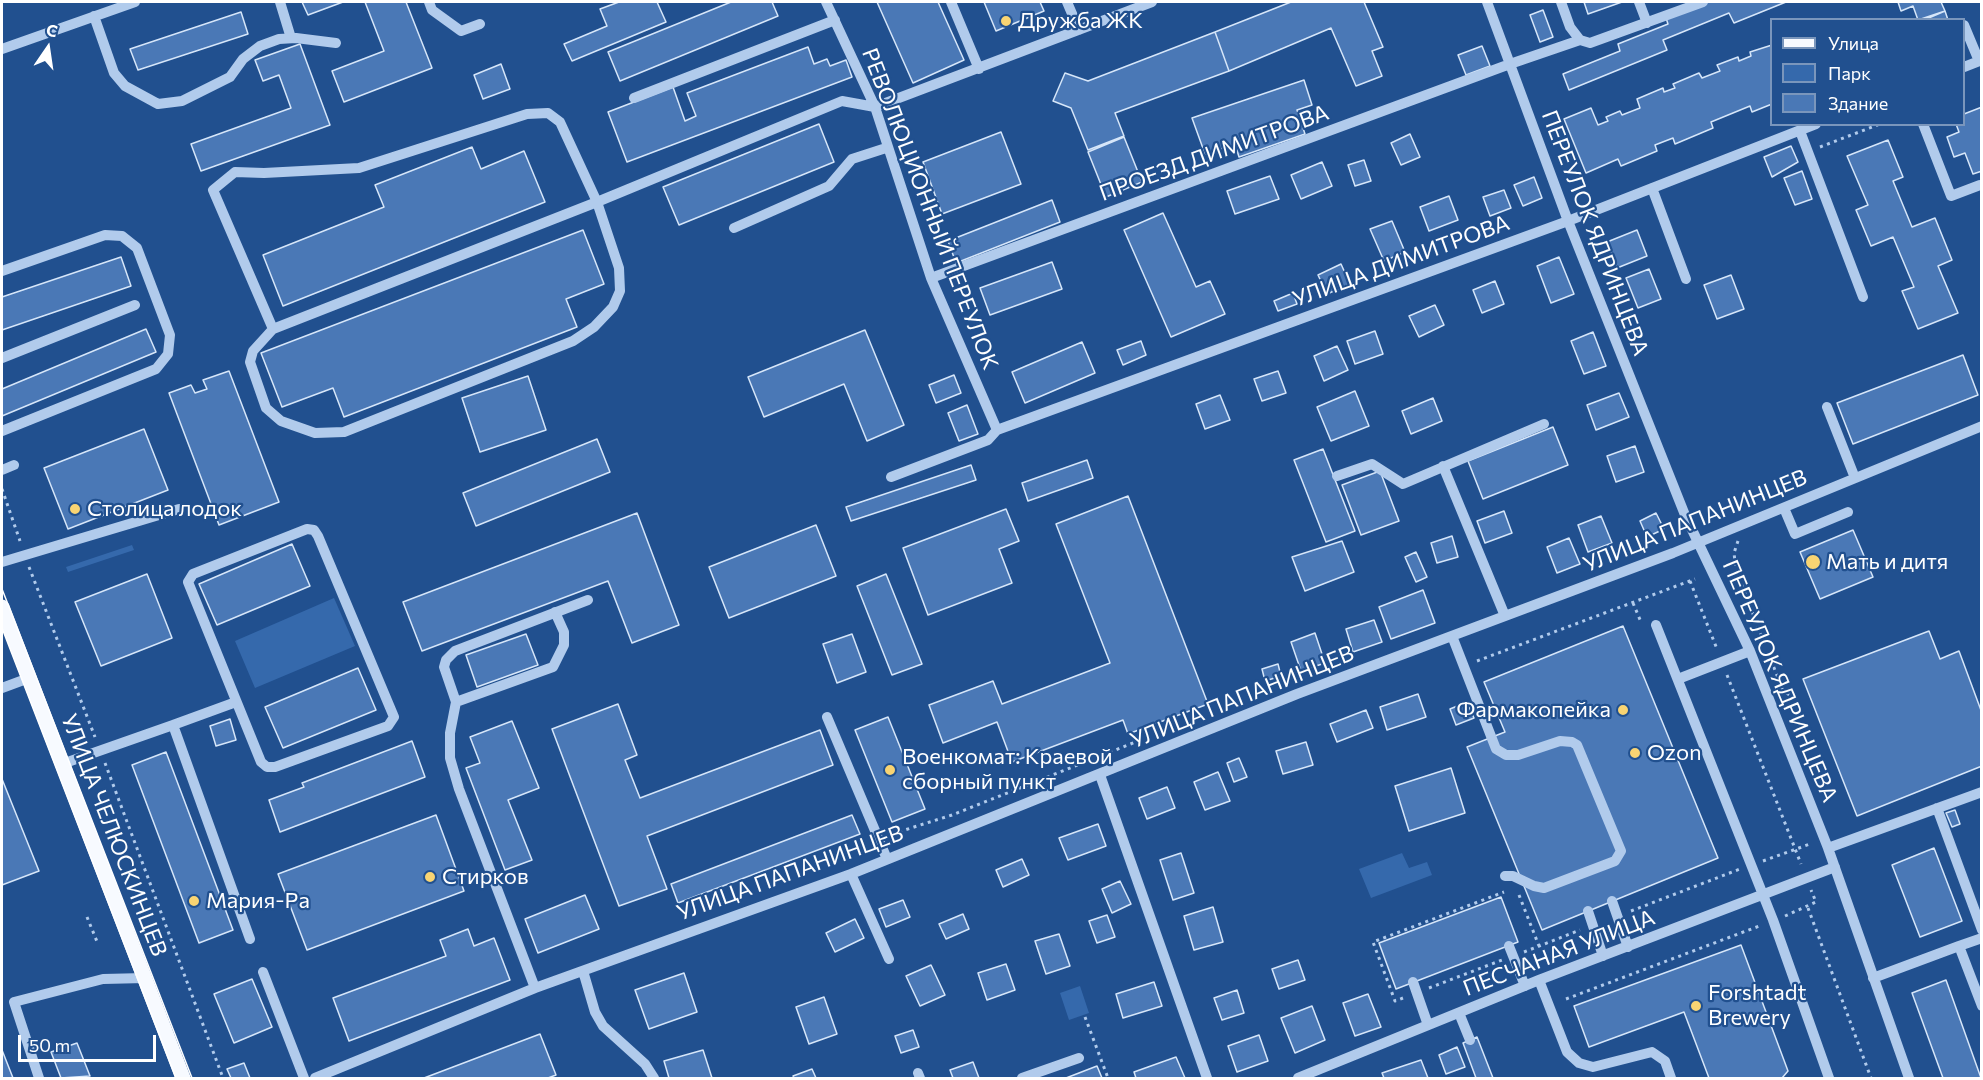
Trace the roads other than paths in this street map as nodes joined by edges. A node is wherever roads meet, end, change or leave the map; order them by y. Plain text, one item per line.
1 (135, 2) edge
2 (280, 2) edge
3 (429, 2) edge
4 (826, 2) edge
5 (951, 2) edge
6 (1067, 2) edge
7 (1152, 2) edge
8 (1487, 2) edge
9 (1561, 2) edge
10 (1639, 2) edge
11 (1703, 2) edge
12 (94, 16) junction
13 (835, 20) junction
14 (1647, 22) junction
15 (480, 24) dead end
16 (1965, 27) edge
17 (1079, 30) junction
18 (291, 38) junction
19 (1580, 40) junction
20 (336, 44) dead end
21 (2, 49) edge
22 (1980, 61) edge
23 (1510, 64) junction
24 (1965, 67) edge
25 (979, 69) junction
26 (634, 98) dead end
27 (875, 107) junction
28 (1811, 126) edge
29 (1924, 126) edge
30 (1800, 131) junction
31 (886, 148) junction
32 (1980, 185) dead end
33 (1652, 188) junction
34 (597, 202) junction
35 (1568, 221) junction
36 (734, 228) dead end
37 (2, 271) edge
38 (931, 278) junction
39 (1686, 279) dead end
40 (1863, 297) dead end
41 (135, 305) dead end
42 (273, 329) junction
43 (2, 358) edge
44 (1827, 407) dead end
45 (1544, 424) dead end
46 (1982, 426) edge
47 (2, 430) edge
48 (997, 430) junction
49 (14, 465) dead end
50 (1443, 466) junction
51 (2, 470) edge
52 (1337, 476) dead end
53 (891, 477) dead end
54 (1855, 478) junction
55 (1784, 508) junction
56 (179, 509) dead end
57 (1848, 512) dead end
58 (1698, 542) junction
59 (2, 562) edge
60 (588, 600) dead end
61 (2, 607) edge
62 (555, 612) junction
63 (1505, 616) junction
64 (1656, 625) dead end
65 (1452, 636) junction
66 (1750, 651) junction
67 (29, 678) junction
68 (1678, 679) junction
69 (2, 688) edge
70 (236, 702) junction
71 (456, 702) junction
72 (827, 717) dead end
73 (173, 725) junction
74 (62, 764) junction
75 (1100, 775) junction
76 (1982, 792) edge
77 (1937, 808) junction
78 (1826, 844) junction
79 (887, 859) junction
80 (1835, 867) junction
81 (851, 874) junction
82 (1505, 876) dead end
83 (1762, 896) junction
84 (1612, 901) dead end
85 (1588, 911) dead end
86 (1982, 930) edge
87 (1982, 938) edge
88 (250, 939) dead end
89 (1959, 946) junction
90 (1628, 947) junction
91 (1511, 951) road end
92 (1603, 956) junction
93 (889, 958) dead end
94 (582, 971) junction
95 (263, 972) dead end
96 (145, 978) junction
97 (1873, 978) junction
98 (1539, 980) junction
99 (1525, 986) junction
100 (1415, 987) road end
101 (535, 988) junction
102 (1982, 1006) edge
103 (1459, 1013) junction
104 (1428, 1025) junction
105 (1470, 1040) dead end
106 (1079, 1058) dead end
107 (39, 1078) edge
108 (183, 1078) edge
109 (304, 1078) edge
110 (315, 1078) edge
111 (654, 1078) edge
112 (1022, 1078) edge
113 (1207, 1078) edge
114 (1298, 1078) edge
115 (1671, 1078) edge
116 (1829, 1078) edge
117 (1909, 1078) edge

1 - 12 street
2 - 18 street
3 - 15 street
4 - 13 street, РЕВОЛЮЦИОННЫЙ ПЕРЕУЛОК
5 - 25 street
6 - 17 street
7 - 17 street
8 - 23 street, ПЕРЕУЛОК ЯДРИНЦЕВА
9 - 19 street
10 - 14 street
11 - 14 street, ПРОЕЗД ДИМИТРОВА
12 - 18 street
12 - 21 street
13 - 26 street
13 - 27 street, РЕВОЛЮЦИОННЫЙ ПЕРЕУЛОК
14 - 19 street, ПРОЕЗД ДИМИТРОВА
16 - 22 street
17 - 25 street
18 - 20 street
19 - 23 street, ПРОЕЗД ДИМИТРОВА
22 - 24 street
23 - 35 street, ПЕРЕУЛОК ЯДРИНЦЕВА
23 - 38 street, ПРОЕЗД ДИМИТРОВА
25 - 27 street
27 - 31 street, РЕВОЛЮЦИОННЫЙ ПЕРЕУЛОК
27 - 34 street
28 - 30 street, УЛИЦА ДИМИТРОВА
29 - 32 street
30 - 33 street, УЛИЦА ДИМИТРОВА
30 - 40 street
31 - 36 street
31 - 38 street, РЕВОЛЮЦИОННЫЙ ПЕРЕУЛОК
33 - 35 street, УЛИЦА ДИМИТРОВА
33 - 39 street
34 - 42 street
34 - 42 street
34 - 42 street
35 - 48 street, УЛИЦА ДИМИТРОВА
35 - 58 street, ПЕРЕУЛОК ЯДРИНЦЕВА
37 - 47 street
38 - 48 street, РЕВОЛЮЦИОННЫЙ ПЕРЕУЛОК
41 - 43 street
44 - 54 street
45 - 50 street
46 - 54 street, УЛИЦА ПАПАНИНЦЕВ
48 - 53 street, УЛИЦА ДИМИТРОВА
49 - 51 street
50 - 52 street
50 - 63 street
54 - 55 street, УЛИЦА ПАПАНИНЦЕВ
55 - 57 street
55 - 58 street, УЛИЦА ПАПАНИНЦЕВ
56 - 59 street
58 - 63 street, УЛИЦА ПАПАНИНЦЕВ
58 - 66 street, ПЕРЕУЛОК ЯДРИНЦЕВА
60 - 62 street
61 - 67 main road, УЛИЦА ЧЕЛЮСКИНЦЕВ
62 - 71 street
62 - 71 street
63 - 65 street, УЛИЦА ПАПАНИНЦЕВ
64 - 68 street
65 - 75 street, УЛИЦА ПАПАНИНЦЕВ
65 - 82 street
66 - 68 street
66 - 78 street, ПЕРЕУЛОК ЯДРИНЦЕВА
67 - 69 street
67 - 74 main road, УЛИЦА ЧЕЛЮСКИНЦЕВ
68 - 83 street
70 - 70 street
70 - 73 street
71 - 101 street
72 - 79 street
73 - 74 street
73 - 88 street
74 - 96 main road, УЛИЦА ЧЕЛЮСКИНЦЕВ
75 - 79 street, УЛИЦА ПАПАНИНЦЕВ
75 - 113 street
76 - 77 street
77 - 78 street
77 - 86 street
78 - 80 street, ПЕРЕУЛОК ЯДРИНЦЕВА
79 - 81 street, УЛИЦА ПАПАНИНЦЕВ
80 - 83 street, ПЕСЧАНАЯ УЛИЦА
80 - 97 street, ПЕРЕУЛОК ЯДРИНЦЕВА
81 - 93 street
81 - 94 street, УЛИЦА ПАПАНИНЦЕВ
83 - 90 street, ПЕСЧАНАЯ УЛИЦА
83 - 116 street
84 - 90 street
85 - 92 street
87 - 89 street
89 - 97 street
89 - 102 street
90 - 92 street, ПЕСЧАНАЯ УЛИЦА
91 - 99 street
92 - 98 street, ПЕСЧАНАЯ УЛИЦА
94 - 101 street, УЛИЦА ПАПАНИНЦЕВ
94 - 111 street
95 - 109 street
96 - 107 street
96 - 108 main road, УЛИЦА ЧЕЛЮСКИНЦЕВ
97 - 117 street, ПЕРЕУЛОК ЯДРИНЦЕВА
98 - 99 street, ПЕСЧАНАЯ УЛИЦА
98 - 115 street
99 - 103 street, ПЕСЧАНАЯ УЛИЦА
100 - 104 street
101 - 110 street, УЛИЦА ПАПАНИНЦЕВ
103 - 104 street, ПЕСЧАНАЯ УЛИЦА
103 - 105 street
104 - 114 street, ПЕСЧАНАЯ УЛИЦА
106 - 112 street

